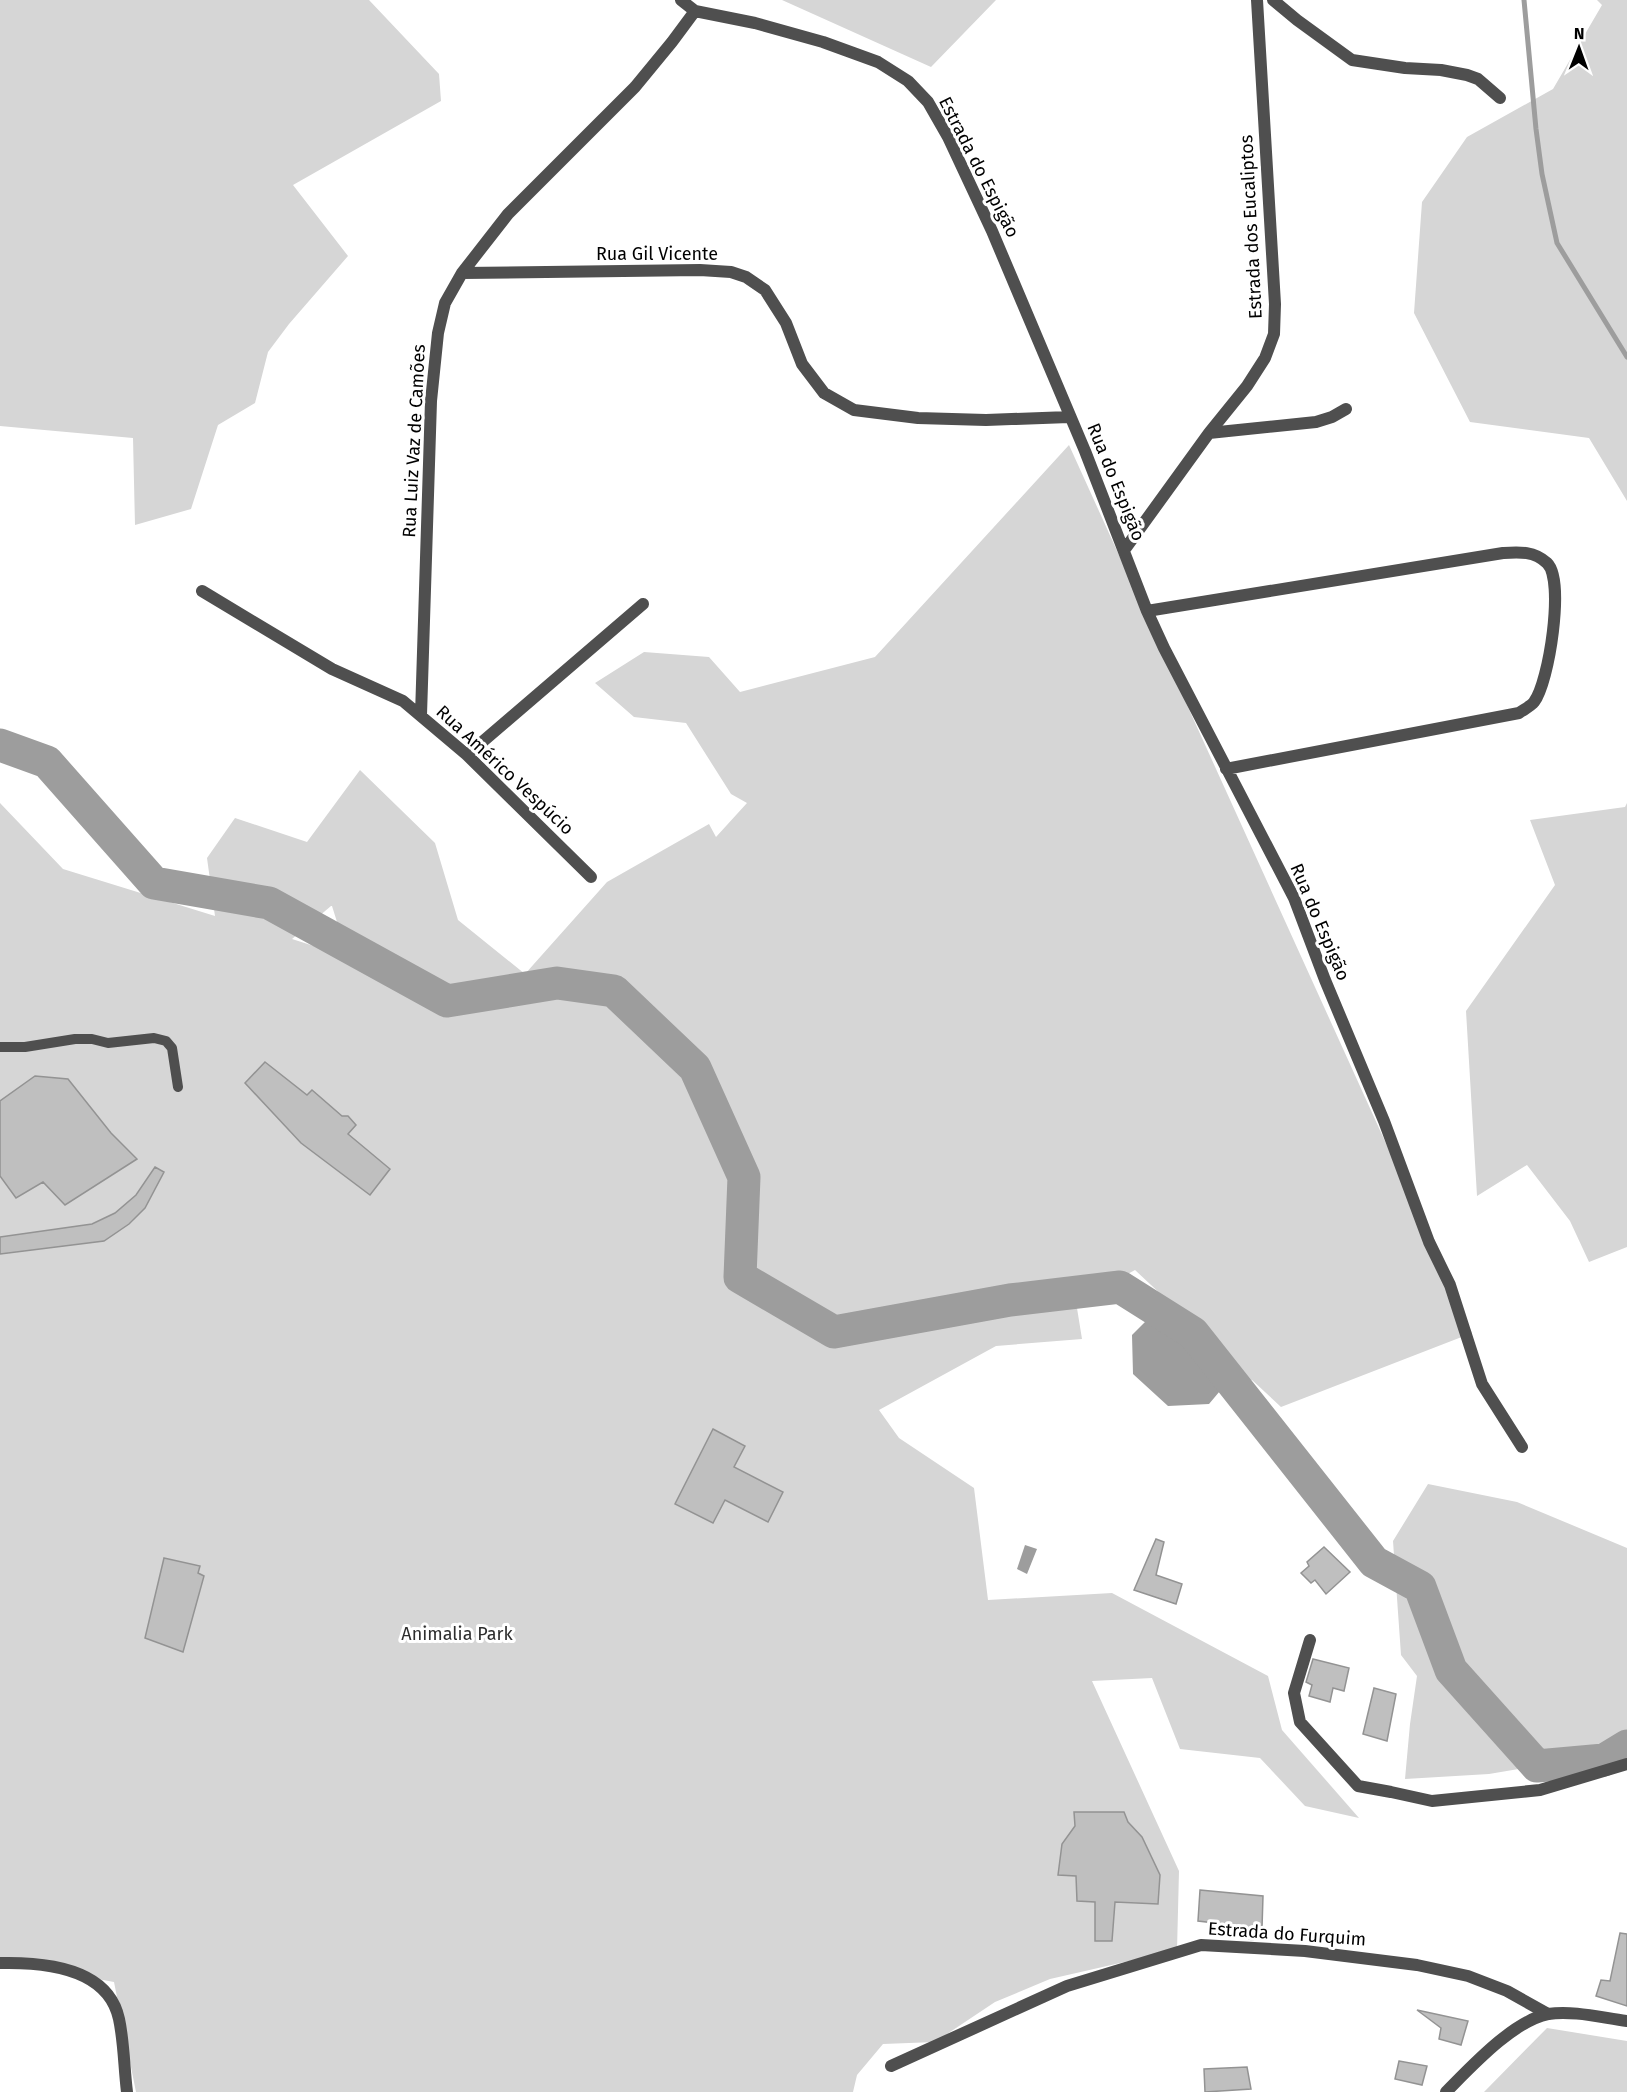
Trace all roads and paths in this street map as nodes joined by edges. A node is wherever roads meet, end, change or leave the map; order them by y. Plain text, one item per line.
1 (681, 0) edge
2 (1257, 0) edge
3 (1273, 0) edge
4 (695, 11) junction
5 (1500, 98) dead end
6 (462, 273) junction
7 (1346, 409) dead end
8 (1070, 417) junction
9 (1209, 433) junction
10 (1125, 549) junction
11 (202, 591) dead end
12 (643, 604) dead end
13 (1147, 611) junction
14 (421, 715) junction
15 (468, 754) junction
16 (1226, 769) junction
17 (591, 877) dead end
18 (0, 1047) edge
19 (178, 1087) dead end
20 (1522, 1447) dead end
21 (1310, 1640) dead end
22 (1627, 1764) edge
23 (0, 1963) edge
24 (1548, 2014) junction
25 (1627, 2021) edge
26 (891, 2066) dead end
27 (127, 2092) edge
28 (1446, 2092) edge

1 - 4 street
2 - 9 street, Estrada dos Eucaliptos
3 - 5 street
4 - 6 street, Rua Luiz Vaz de Camões
4 - 8 street, Estrada do Espigão
6 - 8 street, Rua Gil Vicente
6 - 14 street, Rua Luiz Vaz de Camões
7 - 9 street
8 - 10 street, Rua do Espigão
9 - 10 street, Estrada dos Eucaliptos
10 - 13 street, Rua do Espigão
11 - 14 street, Rua Américo Vespúcio
12 - 15 street
13 - 16 street, Rua do Espigão
13 - 16 street
14 - 15 street, Rua Américo Vespúcio
15 - 17 street, Rua Américo Vespúcio
16 - 20 street, Rua do Espigão
18 - 19 lane
21 - 22 street
23 - 27 street
24 - 25 street, Estrada do Furquim
24 - 26 street, Estrada do Furquim
24 - 28 street, Estrada do Furquim

